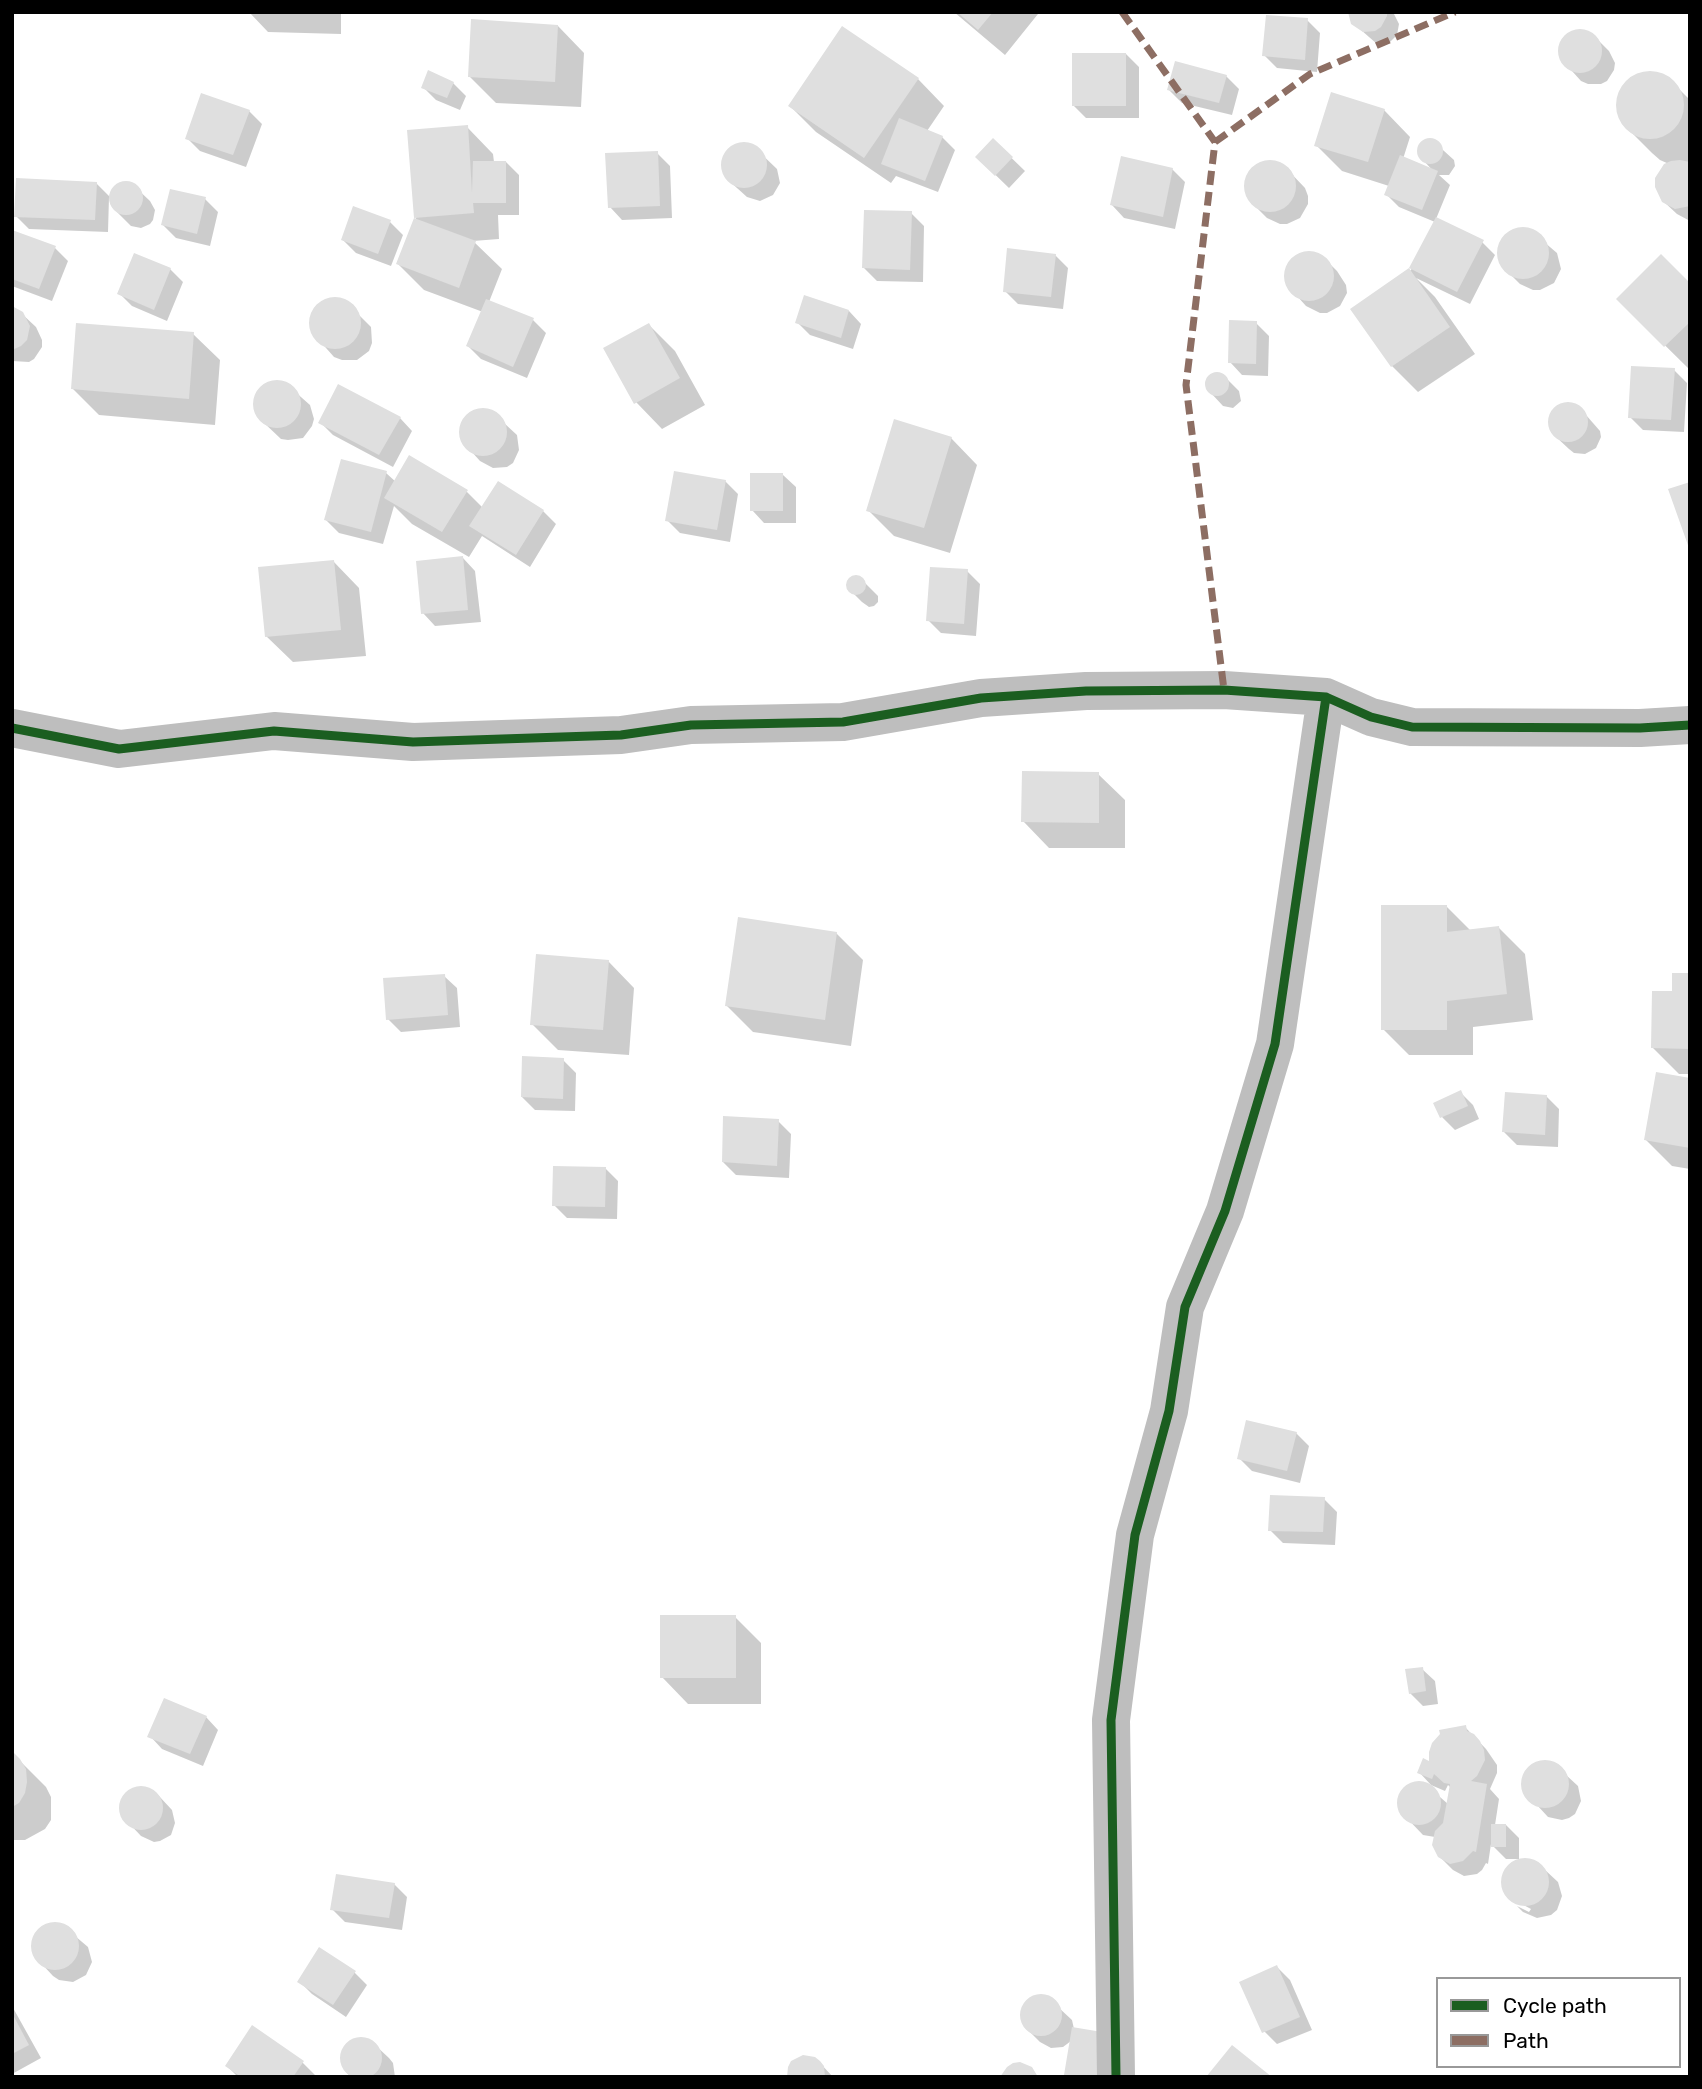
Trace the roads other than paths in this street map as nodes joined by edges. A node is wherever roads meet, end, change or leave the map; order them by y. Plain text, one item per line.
1 (1326, 697) junction
2 (1690, 725) edge
3 (12, 728) edge
4 (1116, 2077) edge

1 - 2 street
1 - 3 street
1 - 4 street

